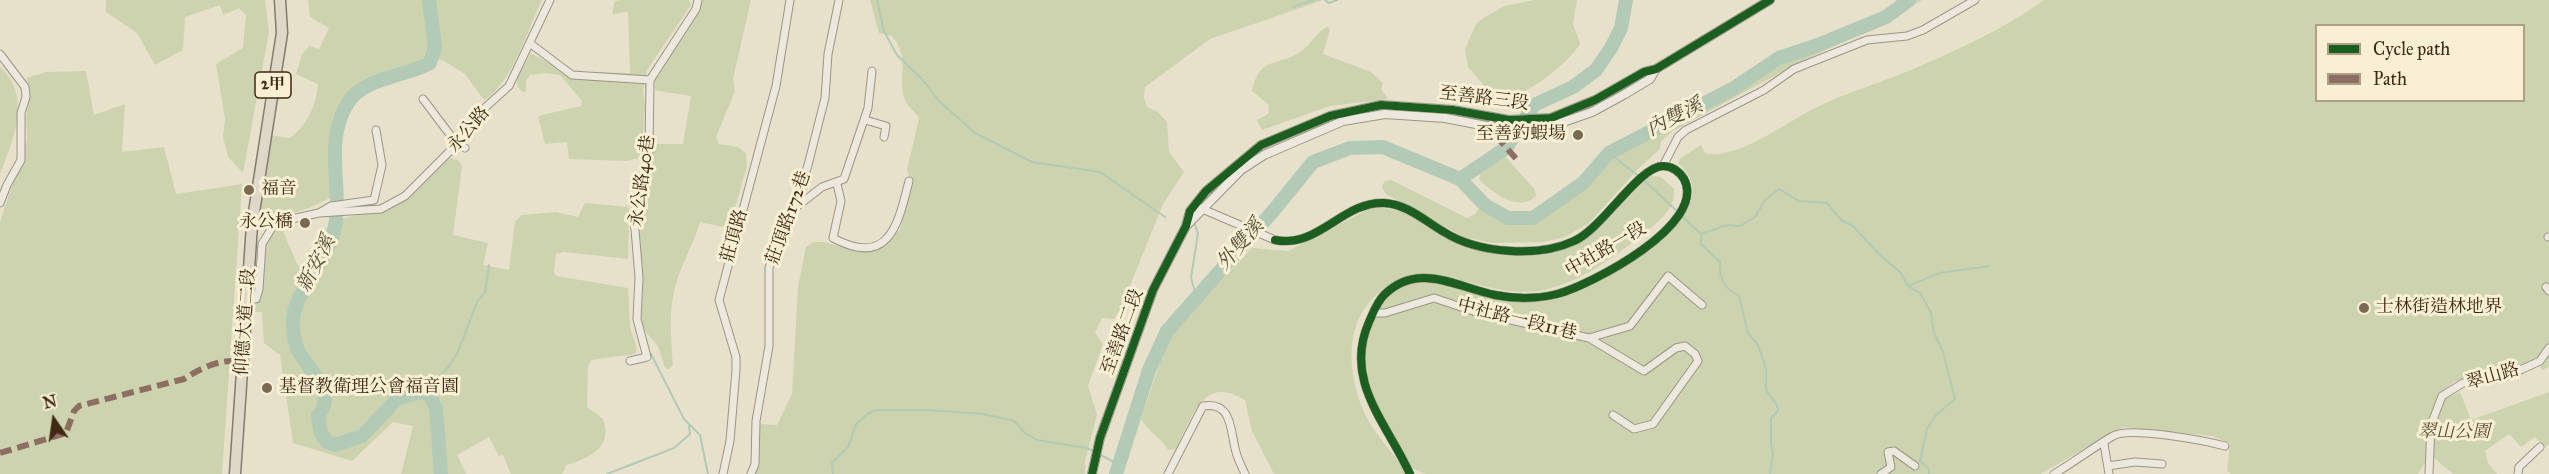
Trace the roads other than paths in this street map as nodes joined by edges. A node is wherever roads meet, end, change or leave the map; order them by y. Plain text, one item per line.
1 (280, 0) edge
2 (550, 0) edge
3 (698, 0) edge
4 (790, 0) edge
5 (839, 0) edge
6 (1770, 0) edge
7 (1976, 0) edge
8 (531, 44) junction
9 (0, 54) edge
10 (872, 71) dead end
11 (650, 80) junction
12 (423, 99) dead end
13 (865, 120) junction
14 (1528, 125) junction
15 (376, 130) dead end
16 (884, 137) dead end
17 (457, 144) junction
18 (465, 148) dead end
19 (1663, 166) junction
20 (909, 181) dead end
21 (837, 184) junction
22 (0, 203) edge
23 (343, 208) junction
24 (795, 208) junction
25 (1203, 209) junction
26 (248, 299) junction
27 (1702, 305) dead end
28 (1373, 313) junction
29 (1589, 338) junction
30 (2548, 348) edge
31 (630, 361) dead end
32 (1613, 415) dead end
33 (2104, 444) junction
34 (2225, 446) dead end
35 (2540, 447) dead end
36 (2162, 464) dead end
37 (1915, 466) dead end
38 (2109, 470) edge
39 (235, 474) edge
40 (723, 474) edge
41 (751, 474) edge
42 (1092, 474) edge
43 (1168, 474) edge
44 (1245, 474) edge
45 (1410, 474) edge
46 (1881, 474) edge
47 (2054, 474) edge
48 (2429, 474) edge
49 (2518, 474) edge

1 - 26 main road, 仰德大道二段 / 2甲
2 - 8 street, 永公路
3 - 11 street
4 - 40 street, 莊頂路
5 - 24 street, 莊頂路172巷
6 - 14 street, 至善路三段
7 - 19 street
8 - 11 street
8 - 17 street, 永公路
9 - 22 street
10 - 13 street
11 - 31 street, 永公路40巷
12 - 17 street
13 - 16 street
13 - 21 street
14 - 25 street, 至善路三段
14 - 25 street, 至善路三段
15 - 23 street
17 - 18 street
17 - 23 street, 永公路
19 - 25 street, 中社路一段
19 - 28 street, 中社路一段
20 - 21 street
21 - 24 street
23 - 26 street
24 - 41 street, 莊頂路172巷
25 - 42 street, 至善路二段
26 - 39 main road, 仰德大道二段 / 2甲
27 - 29 street
28 - 29 street, 中社路一段11巷
28 - 45 street, 中社路一段
29 - 32 street, 中社路一段11巷
30 - 48 street, 翠山路
33 - 34 street
33 - 38 street
33 - 47 street
35 - 49 street
36 - 38 street
37 - 46 street
43 - 44 street

